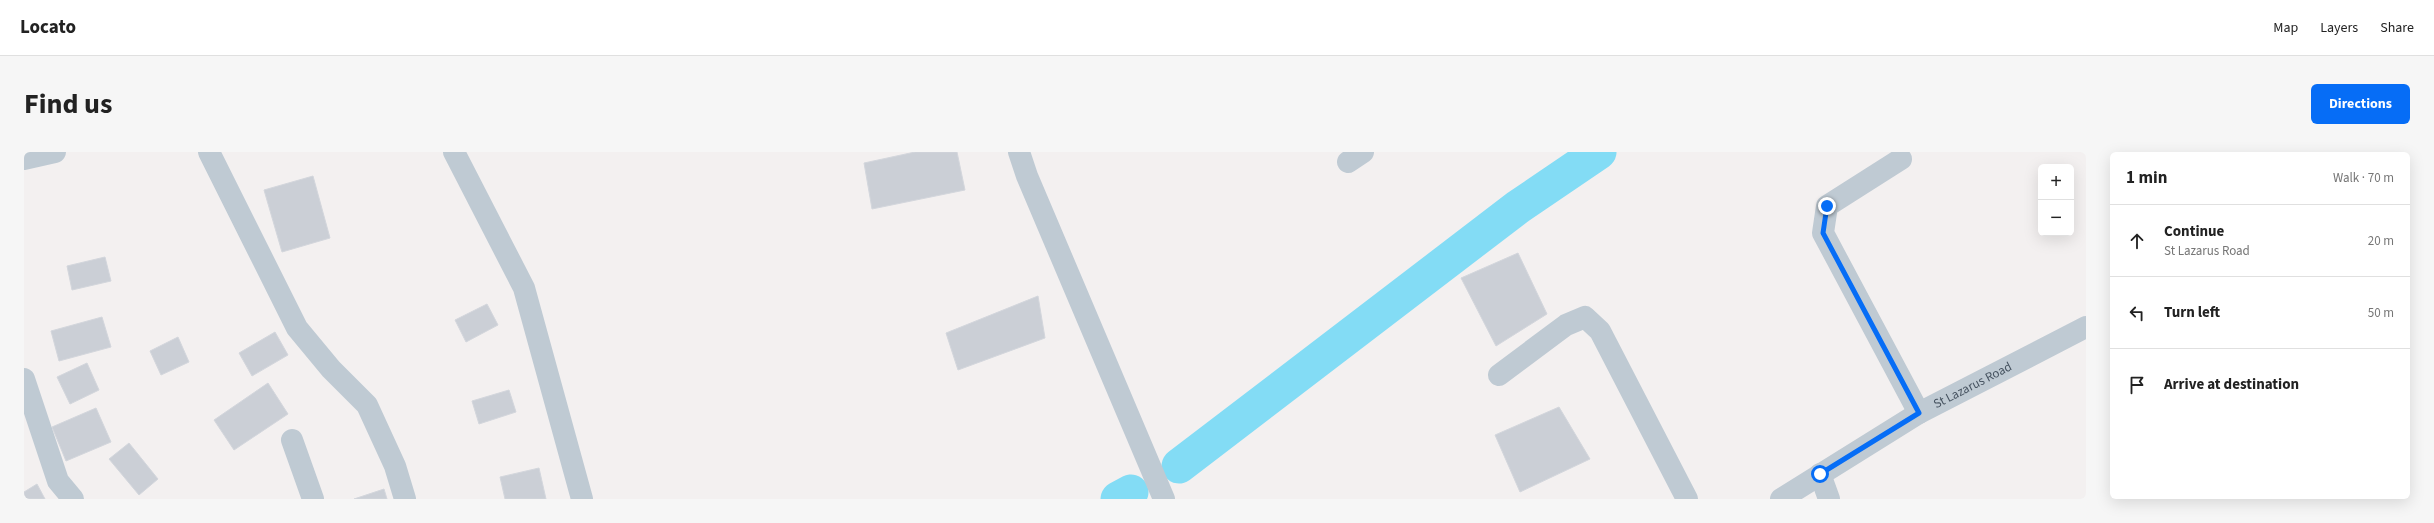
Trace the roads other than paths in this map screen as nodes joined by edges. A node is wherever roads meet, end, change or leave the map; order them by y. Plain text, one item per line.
1 (55, 152) edge
2 (209, 152) edge
3 (454, 152) edge
4 (1019, 152) edge
5 (24, 159) edge
6 (1901, 159) dead end
7 (2086, 328) edge
8 (1498, 375) dead end
9 (24, 379) edge
10 (1919, 413) junction
11 (292, 440) dead end
12 (1820, 474) junction
13 (73, 499) edge
14 (313, 499) edge
15 (405, 499) edge
16 (582, 499) edge
17 (1164, 499) edge
18 (1687, 499) edge
19 (1781, 499) edge
20 (1829, 499) edge

1 - 5 street
2 - 15 street
3 - 16 street
4 - 17 street
6 - 10 street
7 - 10 street, St Lazarus Road
8 - 18 street
9 - 13 street
10 - 12 street, St Lazarus Road
11 - 14 street
12 - 19 street, St Lazarus Road
12 - 20 street

